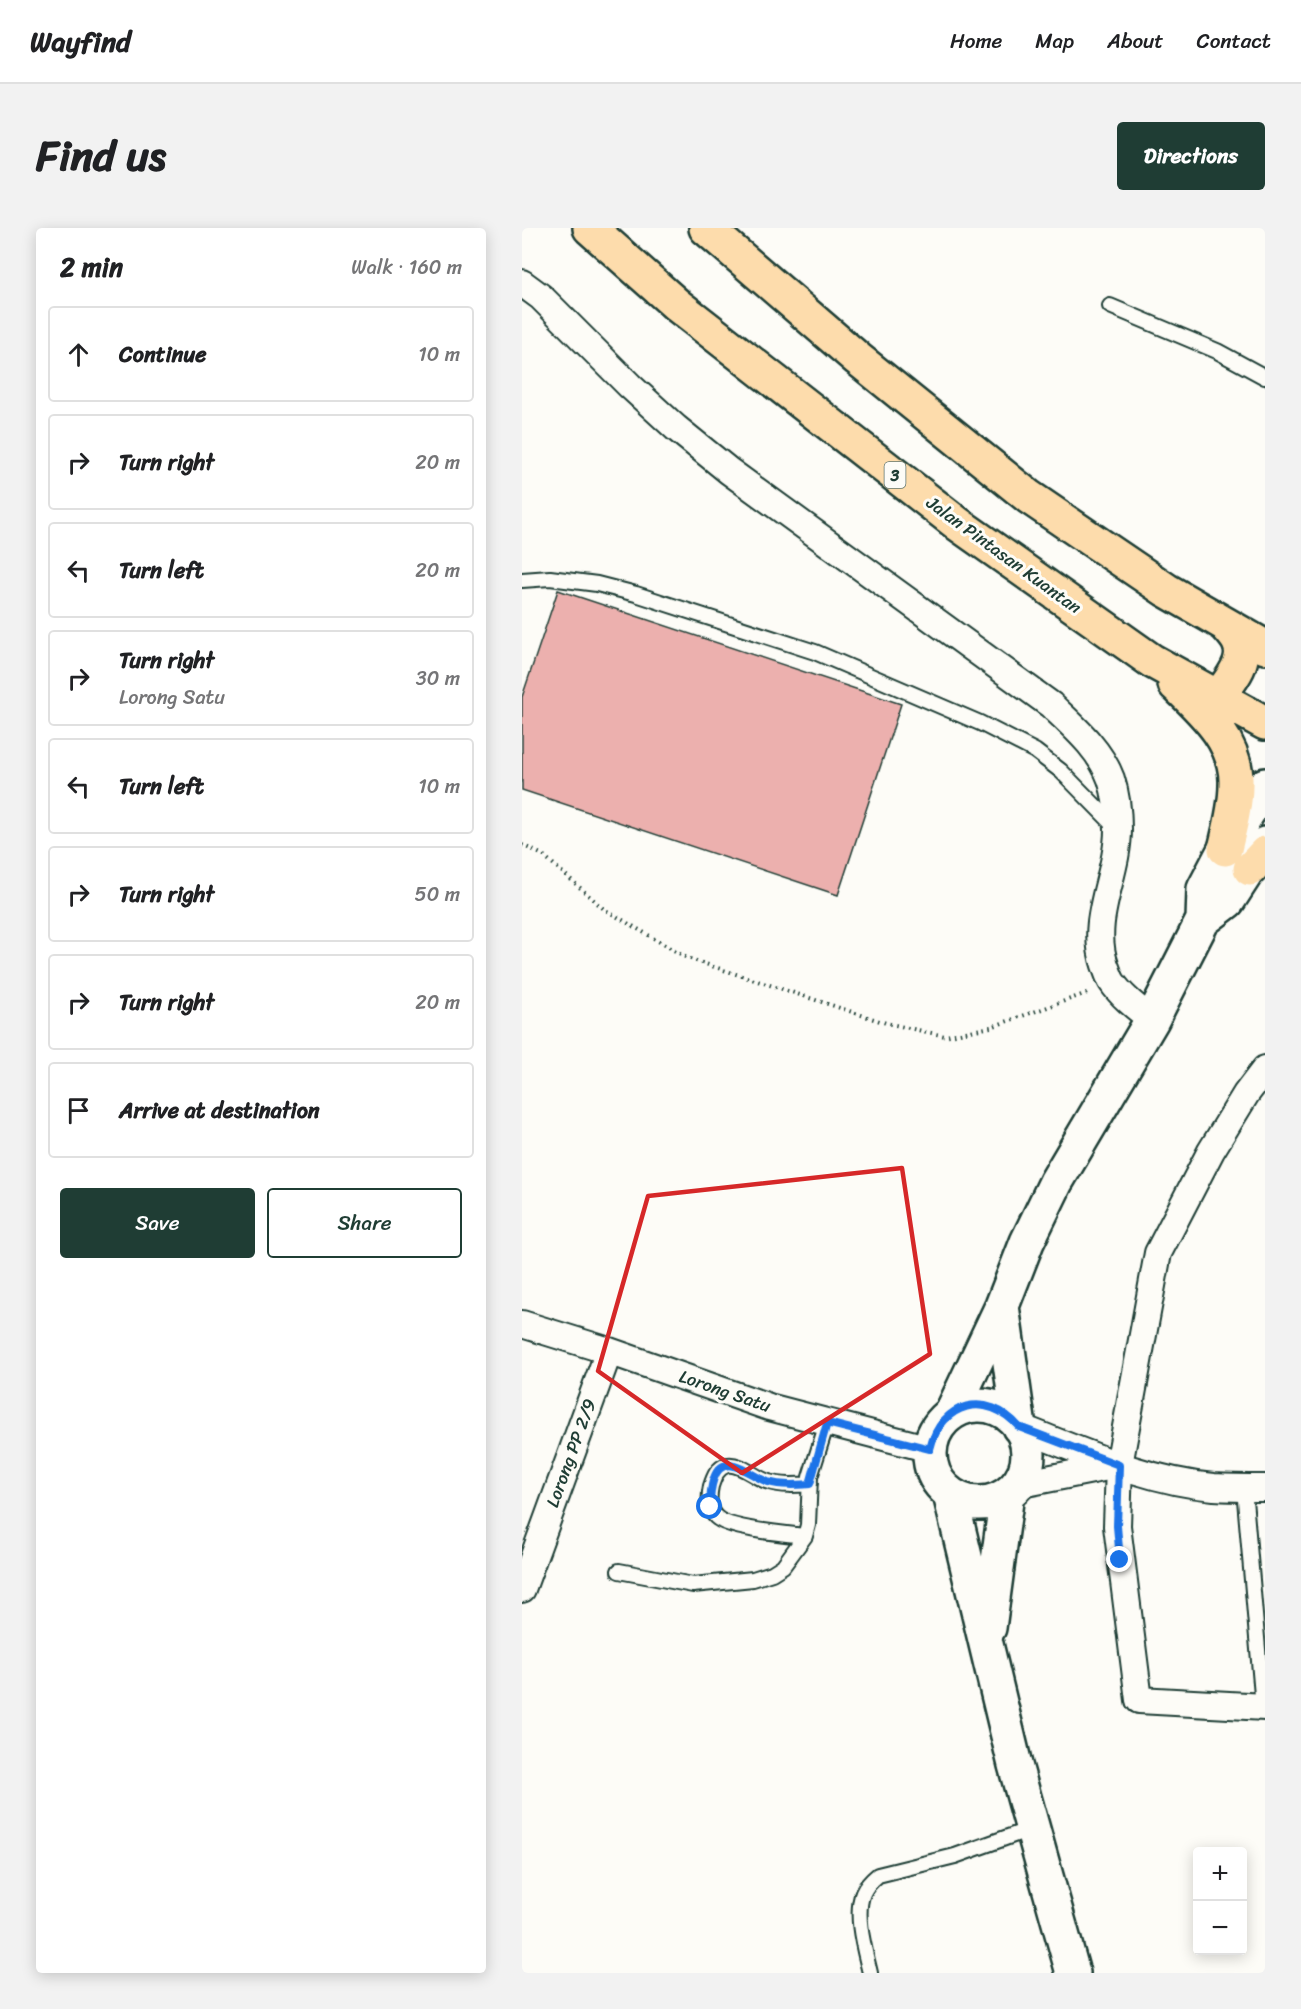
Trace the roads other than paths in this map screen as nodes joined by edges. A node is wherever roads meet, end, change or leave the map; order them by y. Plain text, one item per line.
1 (590, 228) edge
2 (706, 228) edge
3 (522, 283) edge
4 (1110, 306) dead end
5 (1265, 377) edge
6 (522, 580) edge
7 (1227, 626) junction
8 (1265, 647) edge
9 (1152, 661) junction
10 (1219, 696) junction
11 (1265, 723) edge
12 (1265, 785) edge
13 (1118, 830) junction
14 (1251, 854) edge
15 (1152, 1020) junction
16 (1265, 1069) edge
17 (1002, 1305) junction
18 (522, 1324) edge
19 (609, 1351) junction
20 (951, 1414) junction
21 (827, 1423) junction
22 (1019, 1427) junction
23 (930, 1449) junction
24 (1119, 1465) junction
25 (810, 1484) junction
26 (1254, 1488) edge
27 (1012, 1489) junction
28 (950, 1494) junction
29 (805, 1536) junction
30 (619, 1571) dead end
31 (522, 1589) edge
32 (986, 1649) junction
33 (1264, 1707) edge
34 (1033, 1828) junction
35 (870, 1973) edge
36 (1073, 1973) edge

1 - 9 highway, Jalan Pintasan Kuantan / 3
2 - 7 highway
3 - 13 street
4 - 5 lane
6 - 13 lane
7 - 8 highway
7 - 10 highway
9 - 10 highway, Jalan Pintasan Kuantan / 3
9 - 14 highway
10 - 11 highway, Jalan Pintasan Kuantan / 3
12 - 14 street
13 - 15 street
14 - 15 street
15 - 17 street
16 - 24 street
17 - 20 street
17 - 22 street
18 - 19 street, Lorong Satu
19 - 21 street, Lorong Satu
19 - 31 street, Lorong PP 2/9
20 - 22 street
20 - 23 street
21 - 23 street, Lorong Satu
21 - 25 lane
22 - 24 street
22 - 27 street
23 - 28 street
24 - 26 street
24 - 27 street
24 - 33 street
25 - 29 lane
25 - 29 lane
26 - 33 lane
27 - 28 street
27 - 32 street
28 - 32 street
29 - 30 lane
32 - 34 street
34 - 35 lane
34 - 36 street

